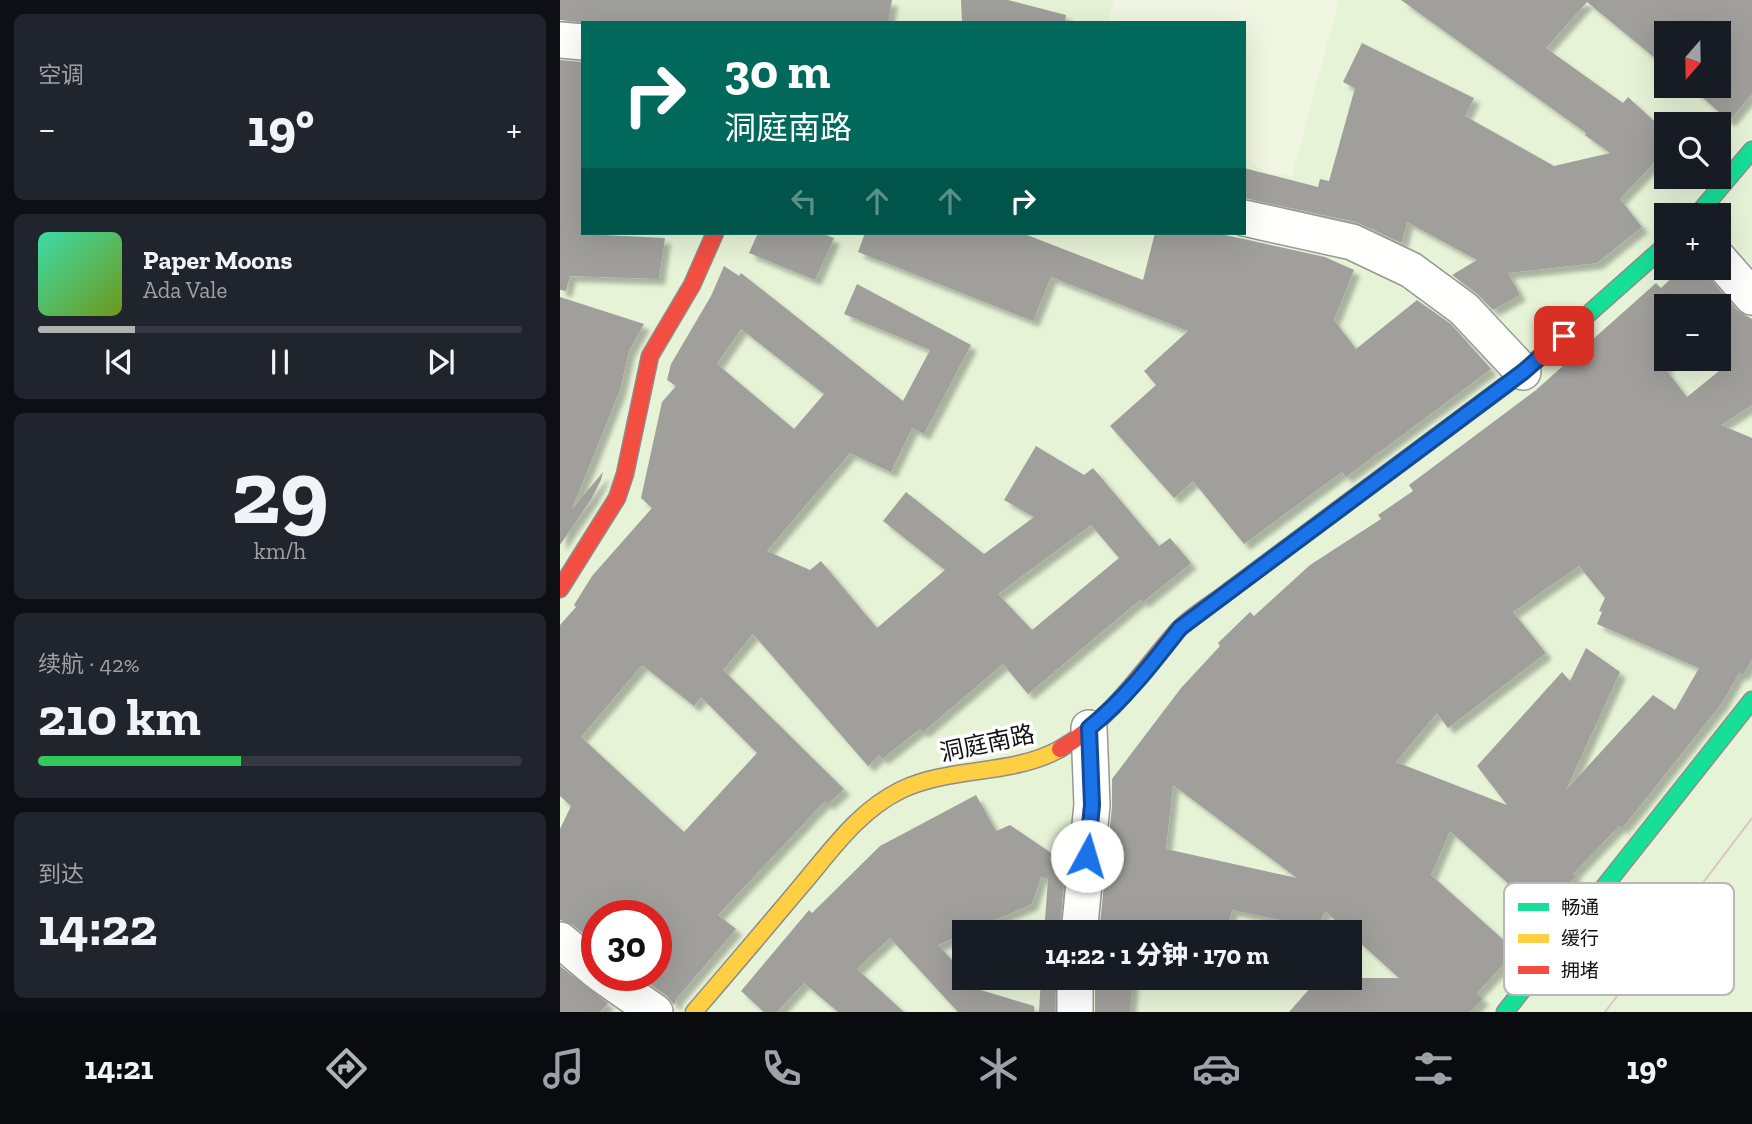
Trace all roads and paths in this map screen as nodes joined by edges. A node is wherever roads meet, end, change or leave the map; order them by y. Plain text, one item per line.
1 (560, 40) edge
2 (581, 42) edge
3 (1752, 150) edge
4 (1707, 203) edge
5 (1246, 218) edge
6 (714, 235) edge
7 (1654, 256) edge
8 (1731, 273) edge
9 (1752, 297) edge
10 (1523, 372) junction
11 (560, 589) edge
12 (1752, 700) edge
13 (1089, 728) junction
14 (1607, 883) edge
15 (1080, 920) edge
16 (560, 940) edge
17 (581, 958) edge
18 (1075, 990) edge
19 (625, 991) edge
20 (1518, 995) edge
21 (655, 1012) edge
22 (694, 1012) edge
23 (1075, 1012) edge
24 (1505, 1012) edge

1 - 2 street
3 - 4 main road
5 - 10 street
6 - 11 main road
7 - 10 main road, 洞庭南路
8 - 9 street
10 - 13 main road, 洞庭南路
12 - 14 main road
13 - 15 street
13 - 22 main road, 洞庭南路
16 - 17 street
18 - 23 street
19 - 21 street
20 - 24 main road

